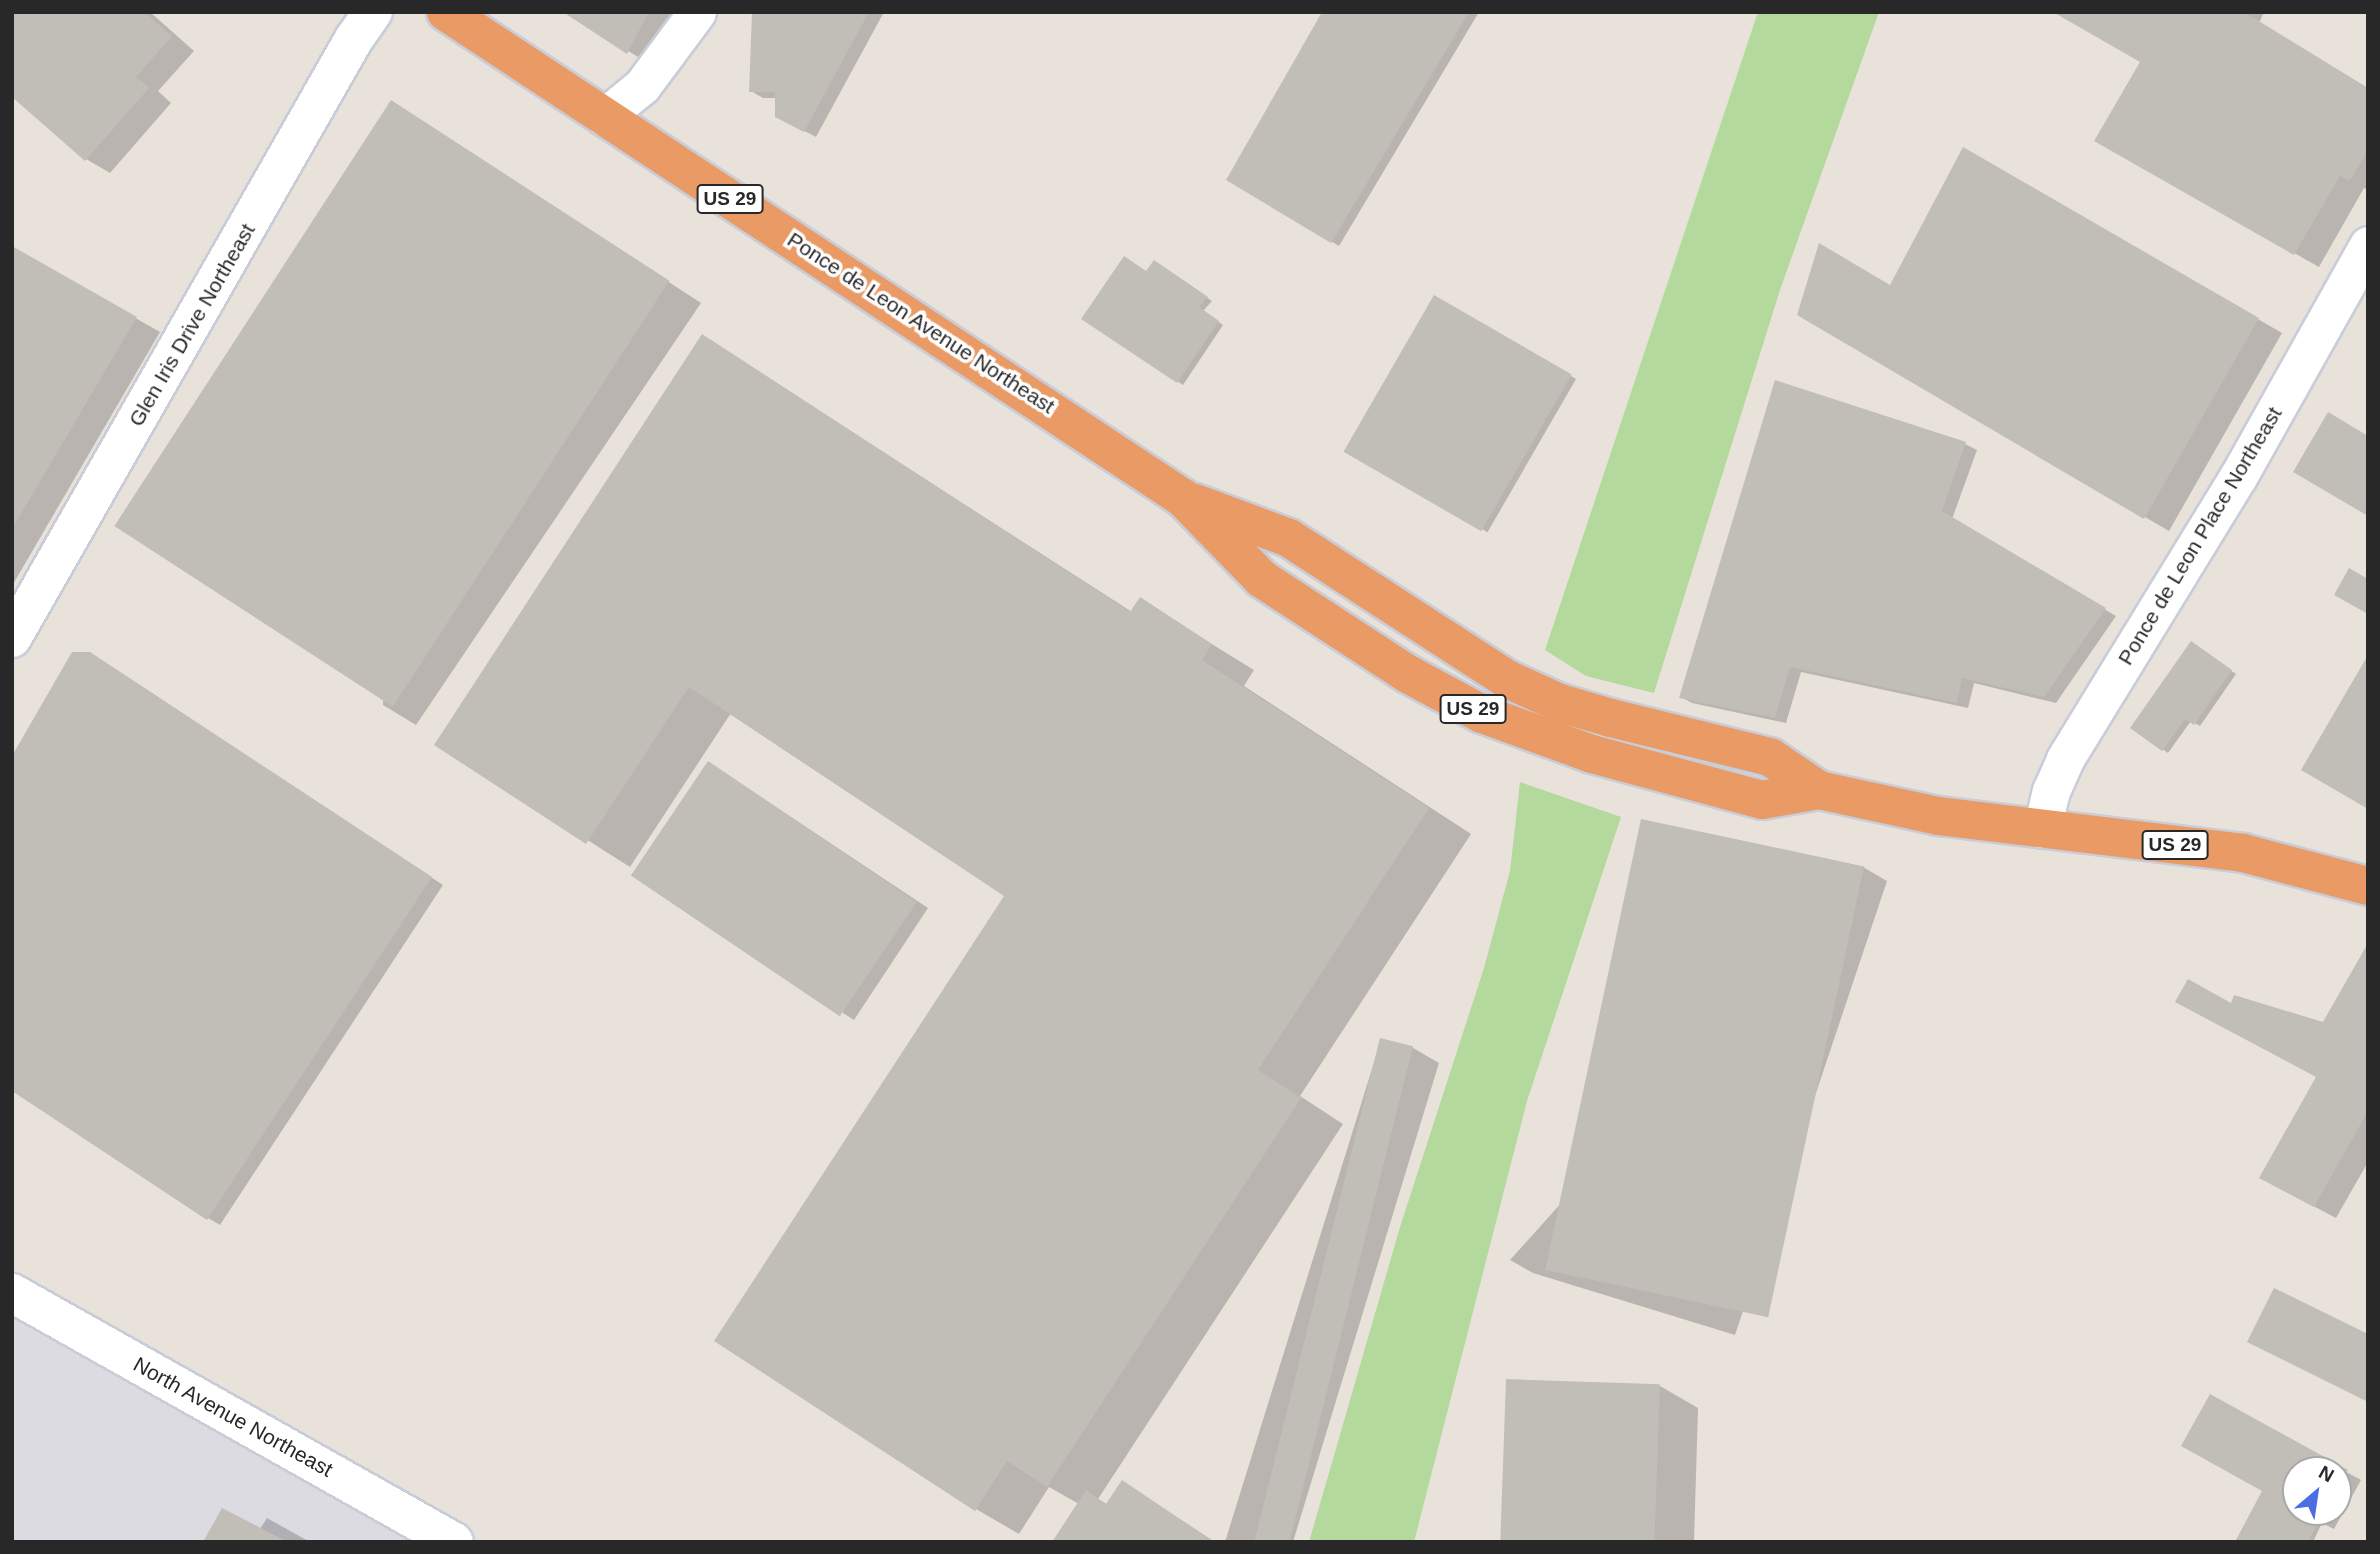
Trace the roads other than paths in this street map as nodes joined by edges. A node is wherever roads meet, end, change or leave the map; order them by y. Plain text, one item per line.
1 (373, 12) edge
2 (446, 12) edge
3 (697, 12) edge
4 (604, 117) junction
5 (2368, 245) edge
6 (12, 638) edge
7 (2042, 829) junction
8 (2368, 886) edge
9 (12, 1293) edge
10 (454, 1542) edge

1 - 6 street, Glen Iris Drive Northeast
2 - 4 highway, Ponce de Leon Avenue Northeast / US 29
3 - 4 street
4 - 7 highway, Ponce de Leon Avenue Northeast / US 29
5 - 7 street, Ponce de Leon Place Northeast
7 - 8 highway, Ponce de Leon Avenue Northeast / US 29
9 - 10 street, North Avenue Northeast

